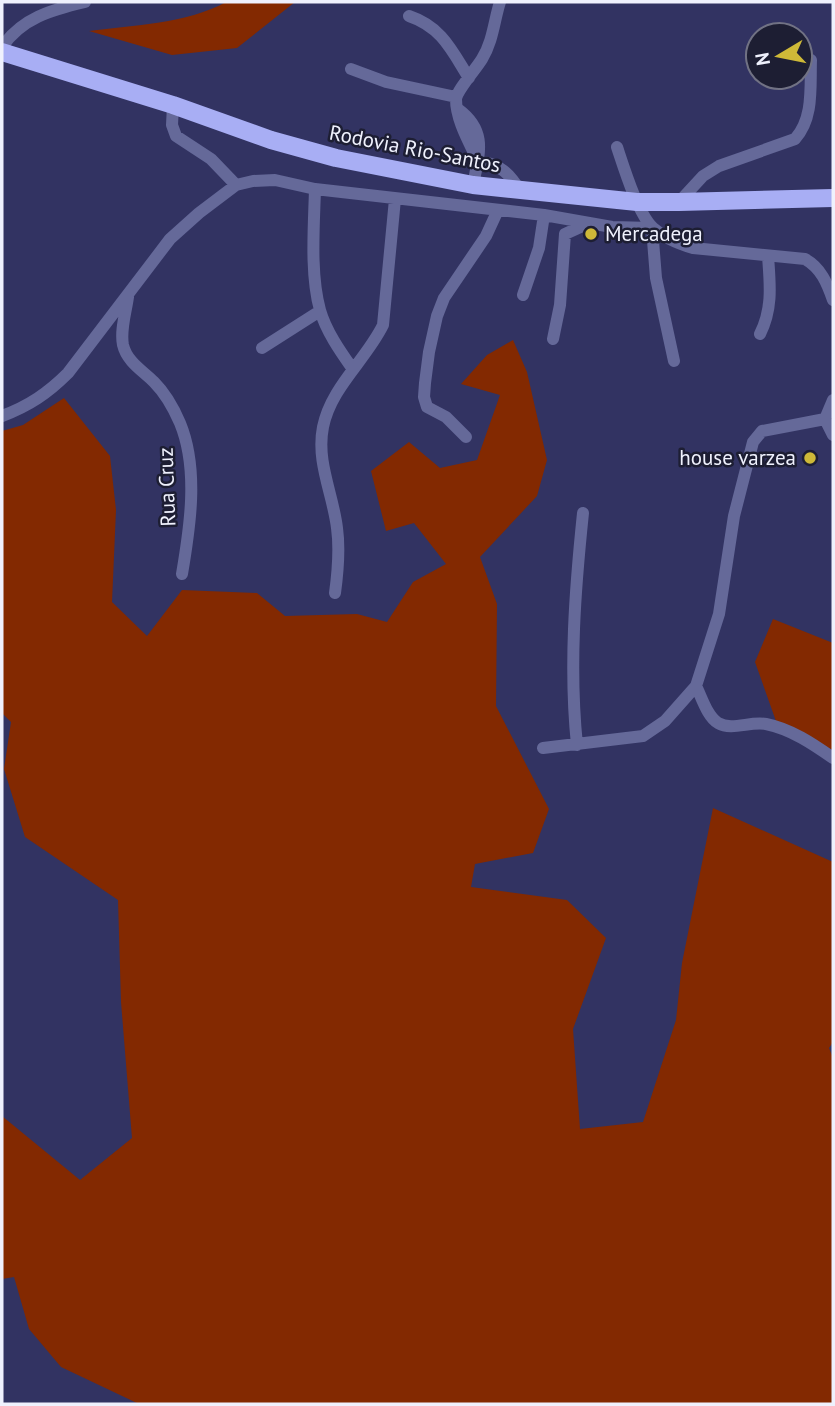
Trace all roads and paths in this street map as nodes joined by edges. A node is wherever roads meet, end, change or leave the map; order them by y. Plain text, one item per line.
1 (85, 2) edge
2 (500, 2) edge
3 (409, 16) dead end
4 (2, 50) edge
5 (351, 69) dead end
6 (470, 78) junction
7 (809, 91) edge
8 (457, 103) junction
9 (173, 105) junction
10 (617, 147) dead end
11 (478, 161) junction
12 (236, 185) junction
13 (473, 185) junction
14 (315, 189) junction
15 (521, 192) junction
16 (833, 198) edge
17 (395, 199) junction
18 (637, 201) junction
19 (680, 202) junction
20 (498, 210) junction
21 (549, 216) junction
22 (590, 222) junction
23 (652, 228) junction
24 (565, 234) junction
25 (768, 256) junction
26 (128, 293) junction
27 (523, 295) dead end
28 (833, 300) edge
29 (320, 311) junction
30 (760, 334) dead end
31 (553, 339) dead end
32 (262, 348) dead end
33 (674, 361) dead end
34 (352, 368) junction
35 (833, 400) edge
36 (2, 416) edge
37 (825, 419) junction
38 (833, 435) edge
39 (466, 437) dead end
40 (583, 513) dead end
41 (182, 574) dead end
42 (335, 593) dead end
43 (696, 686) junction
44 (577, 745) junction
45 (543, 748) dead end
46 (833, 758) edge

1 - 4 street
2 - 6 street
3 - 6 street
4 - 9 highway, Rodovia Rio-Santos
5 - 8 street
6 - 8 street
7 - 19 street
8 - 11 street
9 - 12 street
9 - 13 highway, Rodovia Rio-Santos
10 - 18 street
11 - 13 street
11 - 15 street
12 - 14 street
12 - 26 street
13 - 15 highway, Rodovia Rio-Santos
14 - 17 street
14 - 29 street
15 - 18 highway, Rodovia Rio-Santos
16 - 19 highway, Rodovia Rio-Santos
17 - 20 street
17 - 34 street
18 - 19 highway, Rodovia Rio-Santos
18 - 23 street
20 - 21 street
20 - 39 street
21 - 22 street
21 - 24 street
21 - 27 street
22 - 23 street
22 - 24 street
23 - 25 street
23 - 33 street
24 - 31 street
25 - 28 street
25 - 30 street
26 - 36 street
26 - 41 street, Rua Cruz
29 - 32 street
29 - 34 street
34 - 42 street
35 - 37 street
37 - 38 street
37 - 43 street
40 - 44 street
43 - 44 street
43 - 46 street
44 - 45 street

